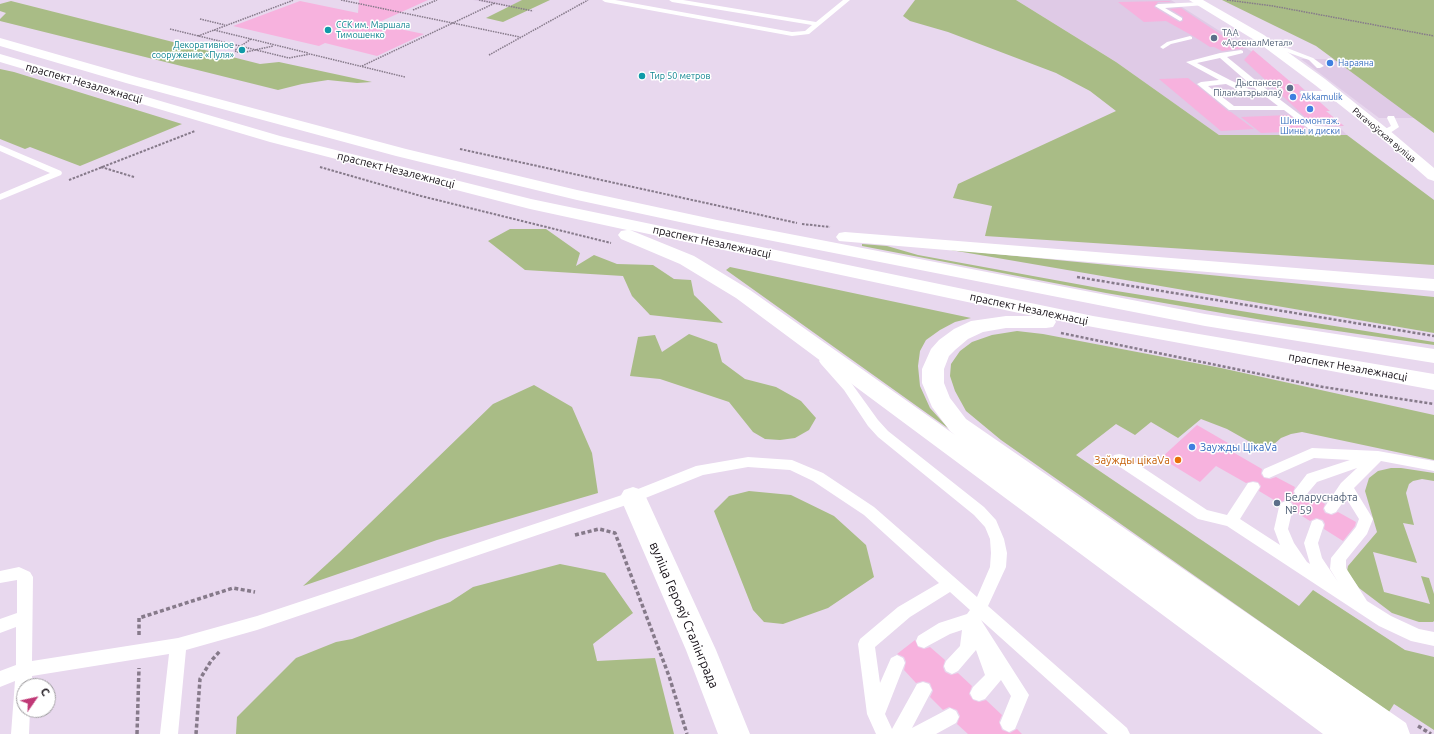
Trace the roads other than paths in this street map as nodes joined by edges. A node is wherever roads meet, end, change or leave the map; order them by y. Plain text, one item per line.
1 (605, 0) edge
2 (672, 0) edge
3 (847, 0) edge
4 (1199, 2) edge
5 (1180, 19) dead end
6 (816, 24) junction
7 (1190, 38) dead end
8 (0, 42) edge
9 (1163, 47) dead end
10 (1272, 48) junction
11 (1241, 52) dead end
12 (1220, 55) junction
13 (0, 58) edge
14 (1320, 66) dead end
15 (1227, 82) junction
16 (1279, 93) dead end
17 (1304, 93) dead end
18 (1333, 93) junction
19 (1267, 94) junction
20 (1286, 108) junction
21 (1391, 118) dead end
22 (1336, 129) dead end
23 (1384, 133) junction
24 (0, 148) edge
25 (1434, 176) edge
26 (0, 197) edge
27 (530, 204) junction
28 (717, 225) junction
29 (1434, 285) edge
30 (1093, 322) junction
31 (800, 336) junction
32 (1434, 356) edge
33 (1434, 382) edge
34 (1378, 456) junction
35 (1119, 459) dead end
36 (1434, 466) edge
37 (1269, 472) dead end
38 (1253, 487) dead end
39 (1346, 487) junction
40 (1301, 491) dead end
41 (633, 498) junction
42 (1286, 507) dead end
43 (1332, 508) dead end
44 (1231, 521) junction
45 (1317, 525) dead end
46 (1311, 573) junction
47 (0, 577) edge
48 (950, 584) junction
49 (1331, 586) junction
50 (1363, 608) junction
51 (975, 615) junction
52 (24, 617) junction
53 (0, 626) edge
54 (1434, 639) edge
55 (924, 641) dead end
56 (178, 645) junction
57 (897, 663) dead end
58 (952, 666) dead end
59 (24, 670) junction
60 (0, 679) edge
61 (923, 690) dead end
62 (979, 693) dead end
63 (876, 714) junction
64 (950, 717) dead end
65 (1010, 723) dead end
66 (1394, 733) edge
67 (20, 734) edge
68 (170, 734) edge
69 (734, 734) edge
70 (885, 734) edge
71 (899, 734) edge
72 (918, 734) edge
73 (1121, 734) edge
74 (1350, 734) edge

1 - 6 lane
2 - 6 lane
3 - 6 lane
4 - 5 lane
4 - 10 main road, Рагачоўская вуліца
7 - 9 lane
8 - 28 main road, праспект Незалежнасці
10 - 14 lane
10 - 18 main road, Рагачоўская вуліца
11 - 12 lane
12 - 15 lane
12 - 19 lane
13 - 27 main road, праспект Незалежнасці
15 - 19 lane
15 - 20 lane
16 - 19 lane
17 - 18 lane
18 - 23 main road, Рагачоўская вуліца
19 - 20 lane
20 - 22 lane
21 - 23 lane
23 - 25 main road, Рагачоўская вуліца
24 - 26 lane
27 - 30 main road, праспект Незалежнасці
27 - 31 main road
28 - 29 main road
28 - 32 main road, праспект Незалежнасці
30 - 33 main road, праспект Незалежнасці
30 - 66 main road
31 - 51 lane
31 - 74 main road
34 - 36 lane
34 - 37 lane
34 - 39 lane
34 - 40 lane
35 - 44 lane
38 - 44 lane
39 - 43 lane
39 - 50 lane
41 - 48 lane
41 - 56 lane
41 - 69 main road, вуліца Герояў Сталінграда
42 - 46 lane
44 - 46 lane
45 - 49 lane
46 - 49 lane
47 - 52 lane
48 - 51 lane
48 - 63 lane
49 - 50 lane
50 - 54 lane
51 - 55 lane
51 - 58 lane
51 - 62 lane
51 - 65 lane
51 - 73 lane
52 - 53 lane
52 - 59 lane
56 - 59 lane
56 - 68 lane
57 - 63 lane
59 - 60 lane
59 - 67 lane
61 - 71 lane
63 - 70 lane
64 - 72 lane

